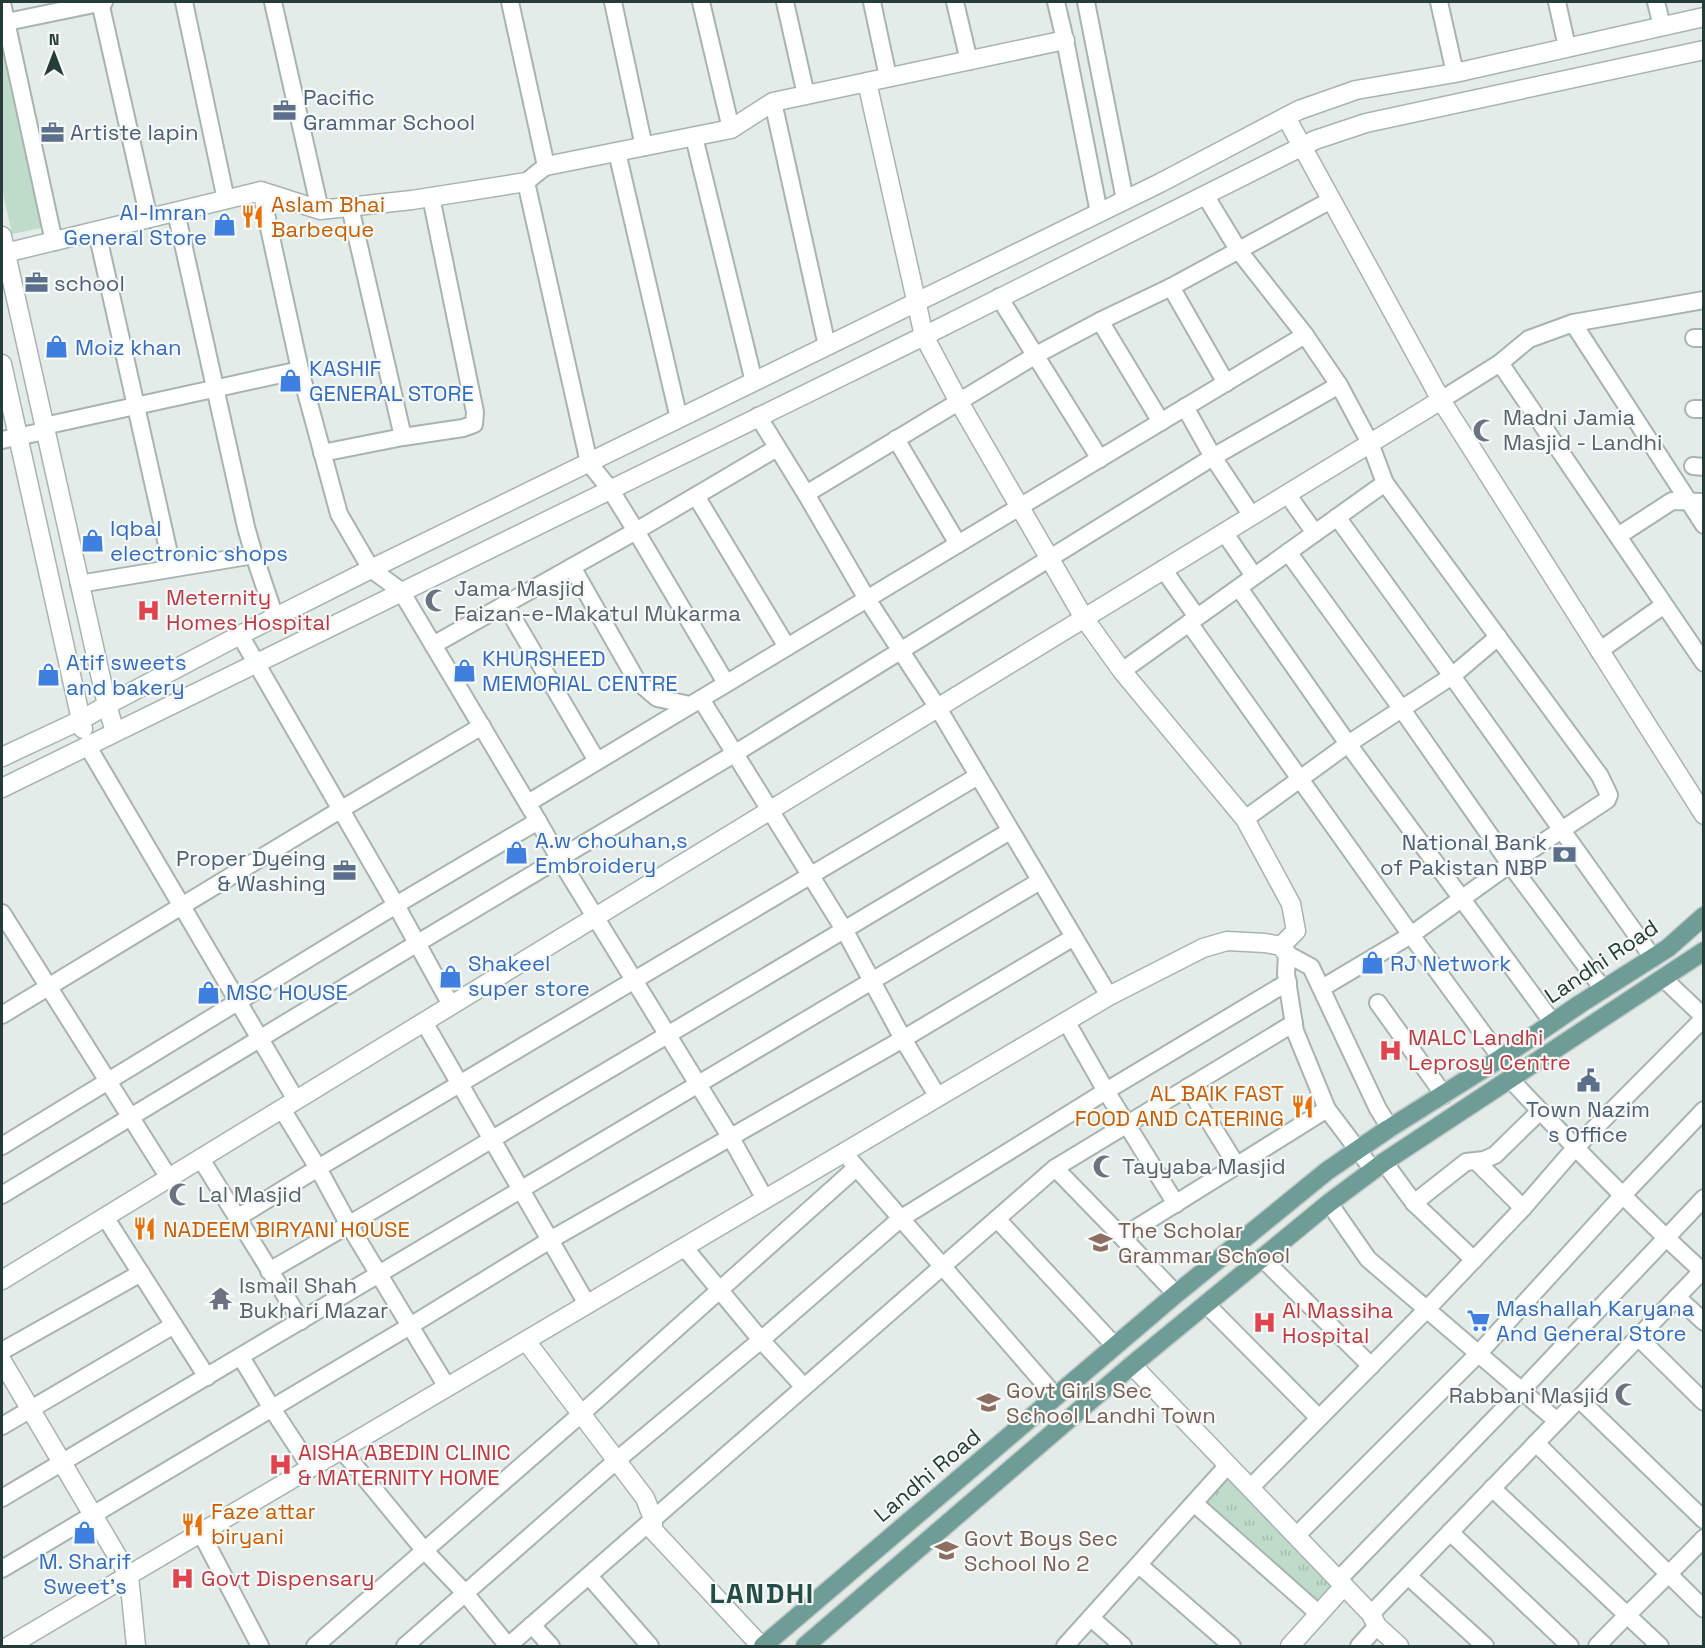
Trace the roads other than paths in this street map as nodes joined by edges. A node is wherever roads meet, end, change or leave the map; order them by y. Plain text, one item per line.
1 (101, 2) edge
2 (184, 2) edge
3 (273, 2) edge
4 (510, 2) edge
5 (613, 2) edge
6 (701, 2) edge
7 (785, 2) edge
8 (872, 2) edge
9 (956, 2) edge
10 (1056, 2) edge
11 (1086, 2) edge
12 (1439, 2) edge
13 (1557, 2) edge
14 (1656, 2) edge
15 (2, 3) edge
16 (1704, 17) edge
17 (4, 23) edge
18 (1662, 26) junction
19 (1065, 40) junction
20 (1567, 47) junction
21 (1704, 50) edge
22 (969, 61) junction
23 (1455, 72) junction
24 (888, 77) junction
25 (867, 82) junction
26 (806, 95) junction
27 (773, 102) junction
28 (1286, 117) junction
29 (731, 129) junction
30 (694, 137) junction
31 (1303, 146) junction
32 (644, 147) junction
33 (617, 152) junction
34 (546, 166) junction
35 (526, 182) junction
36 (261, 191) junction
37 (1205, 195) junction
38 (432, 197) junction
39 (226, 200) junction
40 (1125, 200) junction
41 (1331, 200) junction
42 (350, 207) junction
43 (320, 210) junction
44 (176, 212) junction
45 (1099, 213) junction
46 (149, 219) junction
47 (97, 232) junction
48 (54, 242) junction
49 (3, 245) edge
50 (1239, 251) junction
51 (1170, 287) junction
52 (7, 291) edge
53 (999, 297) junction
54 (1704, 300) edge
55 (916, 303) junction
56 (1100, 321) junction
57 (1573, 323) junction
58 (1305, 335) junction
59 (924, 336) junction
60 (827, 346) junction
61 (1036, 355) junction
62 (1500, 363) junction
63 (2, 364) edge
64 (300, 370) junction
65 (754, 382) junction
66 (1226, 382) junction
67 (1339, 385) junction
68 (215, 388) junction
69 (1441, 400) junction
70 (959, 402) junction
71 (136, 406) junction
72 (1185, 407) junction
73 (758, 416) junction
74 (679, 418) junction
75 (1161, 422) junction
76 (45, 429) junction
77 (403, 437) junction
78 (10, 439) edge
79 (896, 439) junction
80 (1370, 443) junction
81 (777, 448) junction
82 (322, 453) junction
83 (1213, 457) junction
84 (1100, 459) junction
85 (589, 463) junction
86 (1385, 483) junction
87 (610, 489) junction
88 (806, 494) junction
89 (1287, 494) junction
90 (696, 496) junction
91 (1696, 502) edge
92 (1020, 507) junction
93 (1252, 516) junction
94 (1337, 517) junction
95 (1704, 525) edge
96 (636, 531) junction
97 (1224, 532) junction
98 (1315, 533) junction
99 (1618, 536) junction
100 (958, 544) junction
101 (1288, 552) junction
102 (254, 555) junction
103 (1049, 557) junction
104 (172, 567) junction
105 (572, 567) junction
106 (372, 569) junction
107 (1163, 569) junction
108 (1254, 576) junction
109 (79, 584) junction
110 (1239, 588) junction
111 (401, 591) junction
112 (867, 599) junction
113 (505, 604) junction
114 (1664, 605) junction
115 (276, 617) junction
116 (1084, 618) junction
117 (1193, 620) junction
118 (240, 635) junction
119 (1498, 637) junction
120 (433, 645) junction
121 (787, 647) junction
122 (1599, 651) junction
123 (900, 652) junction
124 (256, 662) junction
125 (1704, 663) edge
126 (1122, 671) junction
127 (1452, 676) junction
128 (726, 683) junction
129 (695, 702) junction
130 (106, 705) junction
131 (938, 708) junction
132 (1401, 708) junction
133 (81, 720) junction
134 (482, 726) junction
135 (115, 732) junction
136 (1348, 744) junction
137 (87, 745) junction
138 (734, 754) junction
139 (2, 757) edge
140 (597, 761) junction
141 (978, 776) junction
142 (1300, 779) junction
143 (2, 788) edge
144 (528, 803) junction
145 (340, 810) junction
146 (770, 810) junction
147 (1704, 815) edge
148 (1245, 819) junction
149 (538, 820) junction
150 (1561, 830) junction
151 (1011, 831) junction
152 (559, 858) junction
153 (1510, 864) junction
154 (811, 876) junction
155 (1040, 881) junction
156 (1461, 899) junction
157 (396, 905) junction
158 (182, 906) junction
159 (2, 913) edge
160 (1704, 916) edge
161 (596, 917) junction
162 (845, 931) junction
163 (1411, 935) junction
164 (1074, 937) junction
165 (416, 944) junction
166 (1284, 950) junction
167 (1704, 951) edge
168 (1653, 958) junction
169 (1663, 978) junction
170 (634, 981) junction
171 (873, 981) junction
172 (1288, 982) junction
173 (48, 985) junction
174 (1322, 988) junction
175 (1603, 989) junction
176 (1108, 996) junction
177 (238, 1002) junction
178 (1378, 1003) dead end
179 (451, 1005) junction
180 (2, 1015) edge
181 (1704, 1018) edge
182 (424, 1022) junction
183 (1066, 1022) junction
184 (1294, 1023) junction
185 (1552, 1023) junction
186 (667, 1035) junction
187 (260, 1038) junction
188 (903, 1039) junction
189 (1501, 1058) junction
190 (1510, 1079) junction
191 (108, 1081) junction
192 (698, 1083) junction
193 (460, 1085) junction
194 (1188, 1087) junction
195 (1106, 1091) junction
196 (1444, 1095) junction
197 (938, 1097) junction
198 (289, 1105) junction
199 (1327, 1109) junction
200 (1704, 1110) edge
201 (1540, 1111) junction
202 (131, 1118) junction
203 (1127, 1124) junction
204 (1390, 1128) junction
205 (731, 1138) junction
206 (491, 1139) junction
207 (2, 1146) edge
208 (1575, 1148) junction
209 (1357, 1150) junction
210 (846, 1152) junction
211 (201, 1159) junction
212 (1476, 1161) junction
213 (1237, 1166) junction
214 (1379, 1166) junction
215 (318, 1168) junction
216 (856, 1168) junction
217 (1055, 1168) junction
218 (169, 1178) junction
219 (521, 1190) junction
220 (2, 1195) edge
221 (1623, 1195) junction
222 (1704, 1198) edge
223 (765, 1199) junction
224 (1329, 1203) junction
225 (1414, 1203) junction
226 (1176, 1204) junction
227 (1523, 1208) junction
228 (105, 1217) junction
229 (237, 1218) junction
230 (900, 1219) junction
231 (997, 1219) junction
232 (349, 1226) junction
233 (1122, 1237) junction
234 (1666, 1238) junction
235 (550, 1240) junction
236 (684, 1247) junction
237 (1262, 1258) junction
238 (1474, 1260) junction
239 (942, 1267) junction
240 (1703, 1270) edge
241 (269, 1271) junction
242 (141, 1273) junction
243 (380, 1275) junction
244 (2, 1280) edge
245 (720, 1290) junction
246 (1176, 1294) junction
247 (1677, 1297) junction
248 (587, 1304) junction
249 (1206, 1304) junction
250 (1427, 1309) junction
251 (302, 1321) junction
252 (1704, 1322) edge
253 (174, 1325) junction
254 (410, 1326) junction
255 (1638, 1337) junction
256 (761, 1340) junction
257 (526, 1341) junction
258 (1115, 1346) junction
259 (2, 1351) edge
260 (1479, 1353) junction
261 (241, 1357) junction
262 (2, 1361) edge
263 (1132, 1365) junction
264 (1371, 1366) junction
265 (207, 1377) junction
266 (447, 1387) junction
267 (804, 1387) junction
268 (1522, 1390) junction
269 (1056, 1397) junction
270 (1578, 1399) junction
271 (1704, 1402) edge
272 (271, 1407) junction
273 (30, 1409) junction
274 (581, 1414) junction
275 (1319, 1418) junction
276 (1557, 1421) junction
277 (2, 1426) edge
278 (1536, 1443) junction
279 (342, 1450) junction
280 (617, 1460) junction
281 (63, 1463) junction
282 (1228, 1465) junction
283 (311, 1468) junction
284 (1250, 1488) junction
285 (1492, 1488) junction
286 (2, 1498) edge
287 (1194, 1503) junction
288 (93, 1514) junction
289 (654, 1519) junction
290 (1704, 1520) edge
291 (1450, 1532) junction
292 (201, 1533) junction
293 (1296, 1536) junction
294 (1704, 1538) edge
295 (424, 1550) junction
296 (1138, 1565) junction
297 (2, 1569) edge
298 (1669, 1575) junction
299 (129, 1576) junction
300 (589, 1576) junction
301 (1408, 1576) junction
302 (1341, 1583) junction
303 (465, 1593) junction
304 (1704, 1609) edge
305 (1319, 1614) junction
306 (1627, 1615) junction
307 (1091, 1618) junction
308 (1374, 1620) junction
309 (532, 1625) junction
310 (508, 1646) edge
311 (9, 1647) edge
312 (136, 1647) edge
313 (260, 1647) edge
314 (315, 1647) edge
315 (405, 1647) edge
316 (551, 1647) edge
317 (650, 1647) edge
318 (762, 1647) edge
319 (805, 1647) edge
320 (1065, 1647) edge
321 (1123, 1647) edge
322 (1232, 1647) edge
323 (1290, 1647) edge
324 (1359, 1647) edge
325 (1399, 1647) edge
326 (1485, 1647) edge
327 (1570, 1647) edge
328 (1598, 1647) edge
329 (1660, 1647) edge

1 - 17 street
1 - 46 street
2 - 39 street
3 - 43 street
4 - 34 street
5 - 32 street
6 - 29 street
7 - 26 street
8 - 24 street
9 - 22 street
10 - 19 street
11 - 40 street
12 - 23 street
13 - 20 street
14 - 18 street
15 - 17 street
16 - 18 street
17 - 48 street
18 - 20 street
19 - 22 street
19 - 45 street
20 - 23 street
21 - 31 street
22 - 24 street
23 - 28 street
24 - 25 street
25 - 26 street
25 - 55 street
26 - 27 street
27 - 29 street
27 - 60 street
28 - 31 street
28 - 40 street
29 - 30 street
30 - 32 street
30 - 65 street
31 - 37 street
31 - 41 street
32 - 33 street
33 - 34 street
33 - 74 street
34 - 35 street
35 - 38 street
35 - 85 street
36 - 39 street
36 - 43 street
36 - 64 street
37 - 50 street
37 - 53 street
38 - 42 street
38 - 77 street
39 - 44 street
40 - 45 street
41 - 50 street
41 - 69 street
42 - 43 street
42 - 77 street
44 - 46 street
44 - 68 street
45 - 55 street
46 - 47 street
47 - 48 street
47 - 71 street
48 - 49 street
49 - 52 street
50 - 51 street
50 - 58 street
51 - 56 street
51 - 66 street
52 - 76 street
53 - 59 street
53 - 61 street
54 - 57 street
55 - 59 street
55 - 60 street
56 - 61 street
56 - 75 street
57 - 62 street
57 - 91 street
58 - 66 street
58 - 67 street
59 - 70 street
59 - 73 street
60 - 65 street
61 - 70 street
61 - 84 street
62 - 69 street
62 - 99 street
63 - 78 street
64 - 68 street
64 - 82 street
65 - 74 street
66 - 72 street
67 - 80 street
67 - 83 street
68 - 71 street
68 - 102 street
69 - 80 street
69 - 122 street
70 - 79 street
70 - 92 street
71 - 76 street
71 - 104 street
72 - 75 street
72 - 83 street
73 - 81 street
73 - 87 street
74 - 85 street
75 - 84 street
76 - 78 street
76 - 109 street
77 - 82 street
78 - 133 street
79 - 88 street
79 - 100 street
80 - 86 street
80 - 89 street
81 - 88 street
81 - 90 street
82 - 106 street
83 - 93 street
83 - 103 street
84 - 92 street
85 - 87 street
85 - 106 street
86 - 94 street
86 - 119 street
87 - 96 street
87 - 111 street
88 - 112 street
89 - 93 street
89 - 98 street
90 - 96 street
90 - 121 street
91 - 95 street
91 - 99 street
92 - 100 street
92 - 103 street
93 - 97 street
94 - 98 street
94 - 127 street
96 - 105 street
96 - 128 street
97 - 107 street
97 - 108 street
98 - 101 street
99 - 114 street
100 - 112 street
101 - 108 street
101 - 132 street
102 - 104 street
102 - 115 street
103 - 116 street
103 - 123 street
104 - 109 street
105 - 113 street
105 - 129 street
106 - 111 street
106 - 115 street
107 - 116 street
107 - 117 street
108 - 110 street
109 - 130 street
110 - 117 street
110 - 136 street
111 - 120 street
111 - 124 street
112 - 121 street
112 - 123 street
113 - 120 street
113 - 140 street
114 - 122 street
114 - 125 street
115 - 118 street
116 - 126 street
116 - 131 street
117 - 126 street
117 - 142 street
118 - 124 street
118 - 130 street
119 - 127 street
119 - 150 street
120 - 134 street
121 - 128 street
122 - 147 street
123 - 131 street
123 - 138 street
124 - 135 street
124 - 145 street
126 - 148 street
127 - 132 street
127 - 150 street
128 - 129 street
129 - 138 street
129 - 140 street
130 - 133 street
130 - 135 street
131 - 141 street
131 - 146 street
132 - 136 street
132 - 153 street
133 - 137 street
133 - 139 street
134 - 144 street
134 - 145 street
135 - 137 street
136 - 142 street
136 - 156 street
137 - 143 street
137 - 158 street
138 - 146 street
138 - 152 street
140 - 144 street
141 - 151 street
141 - 154 street
142 - 148 street
142 - 163 street
144 - 149 street
145 - 157 street
145 - 158 street
146 - 154 street
146 - 161 street
148 - 166 street
149 - 152 street
149 - 157 street
150 - 153 street
150 - 168 street
151 - 155 street
151 - 162 street
152 - 161 street
152 - 165 street
153 - 156 street
153 - 175 street
154 - 162 street
154 - 170 street
155 - 164 street
155 - 171 street
156 - 163 street
156 - 185 street
157 - 165 street
157 - 177 street
158 - 173 street
158 - 177 street
159 - 173 street
160 - 168 main road, Landhi Road
161 - 170 street
161 - 179 street
162 - 171 street
162 - 186 street
163 - 174 street
163 - 189 street
164 - 176 street
164 - 188 street
165 - 179 street
165 - 187 street
166 - 172 street
166 - 174 street
166 - 176 street
167 - 169 main road
168 - 175 main road, Landhi Road
169 - 181 street
169 - 190 main road
170 - 186 street
170 - 193 street
171 - 188 street
171 - 192 street
172 - 184 street
172 - 195 street
173 - 180 street
173 - 191 street
174 - 204 street
175 - 185 main road, Landhi Road
176 - 183 street
177 - 187 street
177 - 191 street
178 - 196 street
179 - 182 street
181 - 208 street
182 - 193 street
182 - 198 street
183 - 195 street
183 - 197 street
184 - 194 street
184 - 199 street
185 - 189 main road, Landhi Road
186 - 192 street
186 - 206 street
187 - 198 street
187 - 202 street
188 - 197 street
188 - 205 street
189 - 196 main road, Landhi Road
190 - 201 street
190 - 214 main road
191 - 202 street
191 - 207 street
192 - 205 street
192 - 219 street
193 - 206 street
193 - 215 street
194 - 203 street
194 - 213 street
195 - 203 street
195 - 230 street
196 - 204 main road, Landhi Road
197 - 210 street
198 - 211 street
198 - 215 street
199 - 209 street
199 - 213 street
200 - 221 street
201 - 208 street
201 - 212 street
202 - 218 street
202 - 220 street
203 - 217 street
203 - 226 street
204 - 209 main road, Landhi Road
205 - 223 street
205 - 235 street
206 - 219 street
206 - 232 street
208 - 221 street
208 - 227 street
209 - 214 street
209 - 246 main road, Landhi Road
210 - 216 street
210 - 223 street
211 - 218 street
211 - 229 street
212 - 225 street
212 - 227 street
213 - 226 street
214 - 224 main road
214 - 225 street
215 - 229 street
215 - 232 street
216 - 230 street
216 - 245 street
217 - 231 street
217 - 233 street
218 - 228 street
219 - 235 street
219 - 243 street
221 - 234 street
221 - 260 street
222 - 234 street
223 - 236 street
224 - 237 main road
224 - 250 street
225 - 238 street
226 - 233 street
227 - 238 street
228 - 242 street
228 - 244 street
229 - 241 street
230 - 239 street
230 - 256 street
231 - 239 street
231 - 258 street
232 - 241 street
232 - 243 street
233 - 246 street
234 - 240 street
234 - 268 street
235 - 248 street
235 - 254 street
236 - 245 street
236 - 248 street
237 - 249 main road
237 - 264 street
238 - 250 street
239 - 267 street
239 - 269 street
240 - 247 street
241 - 251 street
242 - 253 street
242 - 259 street
243 - 251 street
243 - 254 street
245 - 256 street
245 - 274 street
246 - 258 main road, Landhi Road
247 - 252 street
247 - 255 street
248 - 257 street
249 - 263 main road
249 - 275 street
250 - 260 street
250 - 264 street
251 - 261 street
253 - 265 street
253 - 273 street
254 - 266 street
254 - 272 street
255 - 270 street
255 - 271 street
256 - 267 street
256 - 280 street
257 - 266 street
257 - 274 street
258 - 269 main road, Landhi Road
260 - 268 street
260 - 293 street
261 - 265 street
261 - 272 street
262 - 273 street
263 - 282 street
263 - 319 main road
264 - 275 street
265 - 281 street
266 - 279 street
267 - 289 street
268 - 276 street
268 - 302 street
269 - 318 main road, Landhi Road
270 - 276 street
270 - 290 street
272 - 283 street
272 - 288 street
273 - 277 street
273 - 281 street
274 - 280 street
274 - 295 street
275 - 284 street
276 - 278 street
278 - 285 street
278 - 298 street
279 - 283 street
279 - 295 street
280 - 289 street
280 - 303 street
281 - 286 street
281 - 288 street
282 - 284 street
282 - 287 street
283 - 292 street
284 - 293 street
285 - 291 street
285 - 306 street
287 - 296 street
287 - 305 street
288 - 297 street
288 - 299 street
289 - 300 street
289 - 318 street
291 - 301 street
291 - 327 street
292 - 299 street
292 - 313 street
293 - 302 street
294 - 298 street
295 - 303 street
295 - 314 street
296 - 307 street
296 - 322 street
298 - 304 street
298 - 306 street
299 - 311 street
299 - 312 street
300 - 309 street
300 - 317 street
301 - 308 street
301 - 326 street
302 - 305 street
302 - 308 street
303 - 310 street
303 - 315 street
305 - 323 street
306 - 328 street
306 - 329 street
307 - 320 street
307 - 321 street
308 - 324 street
308 - 325 street
309 - 310 street
309 - 316 street

